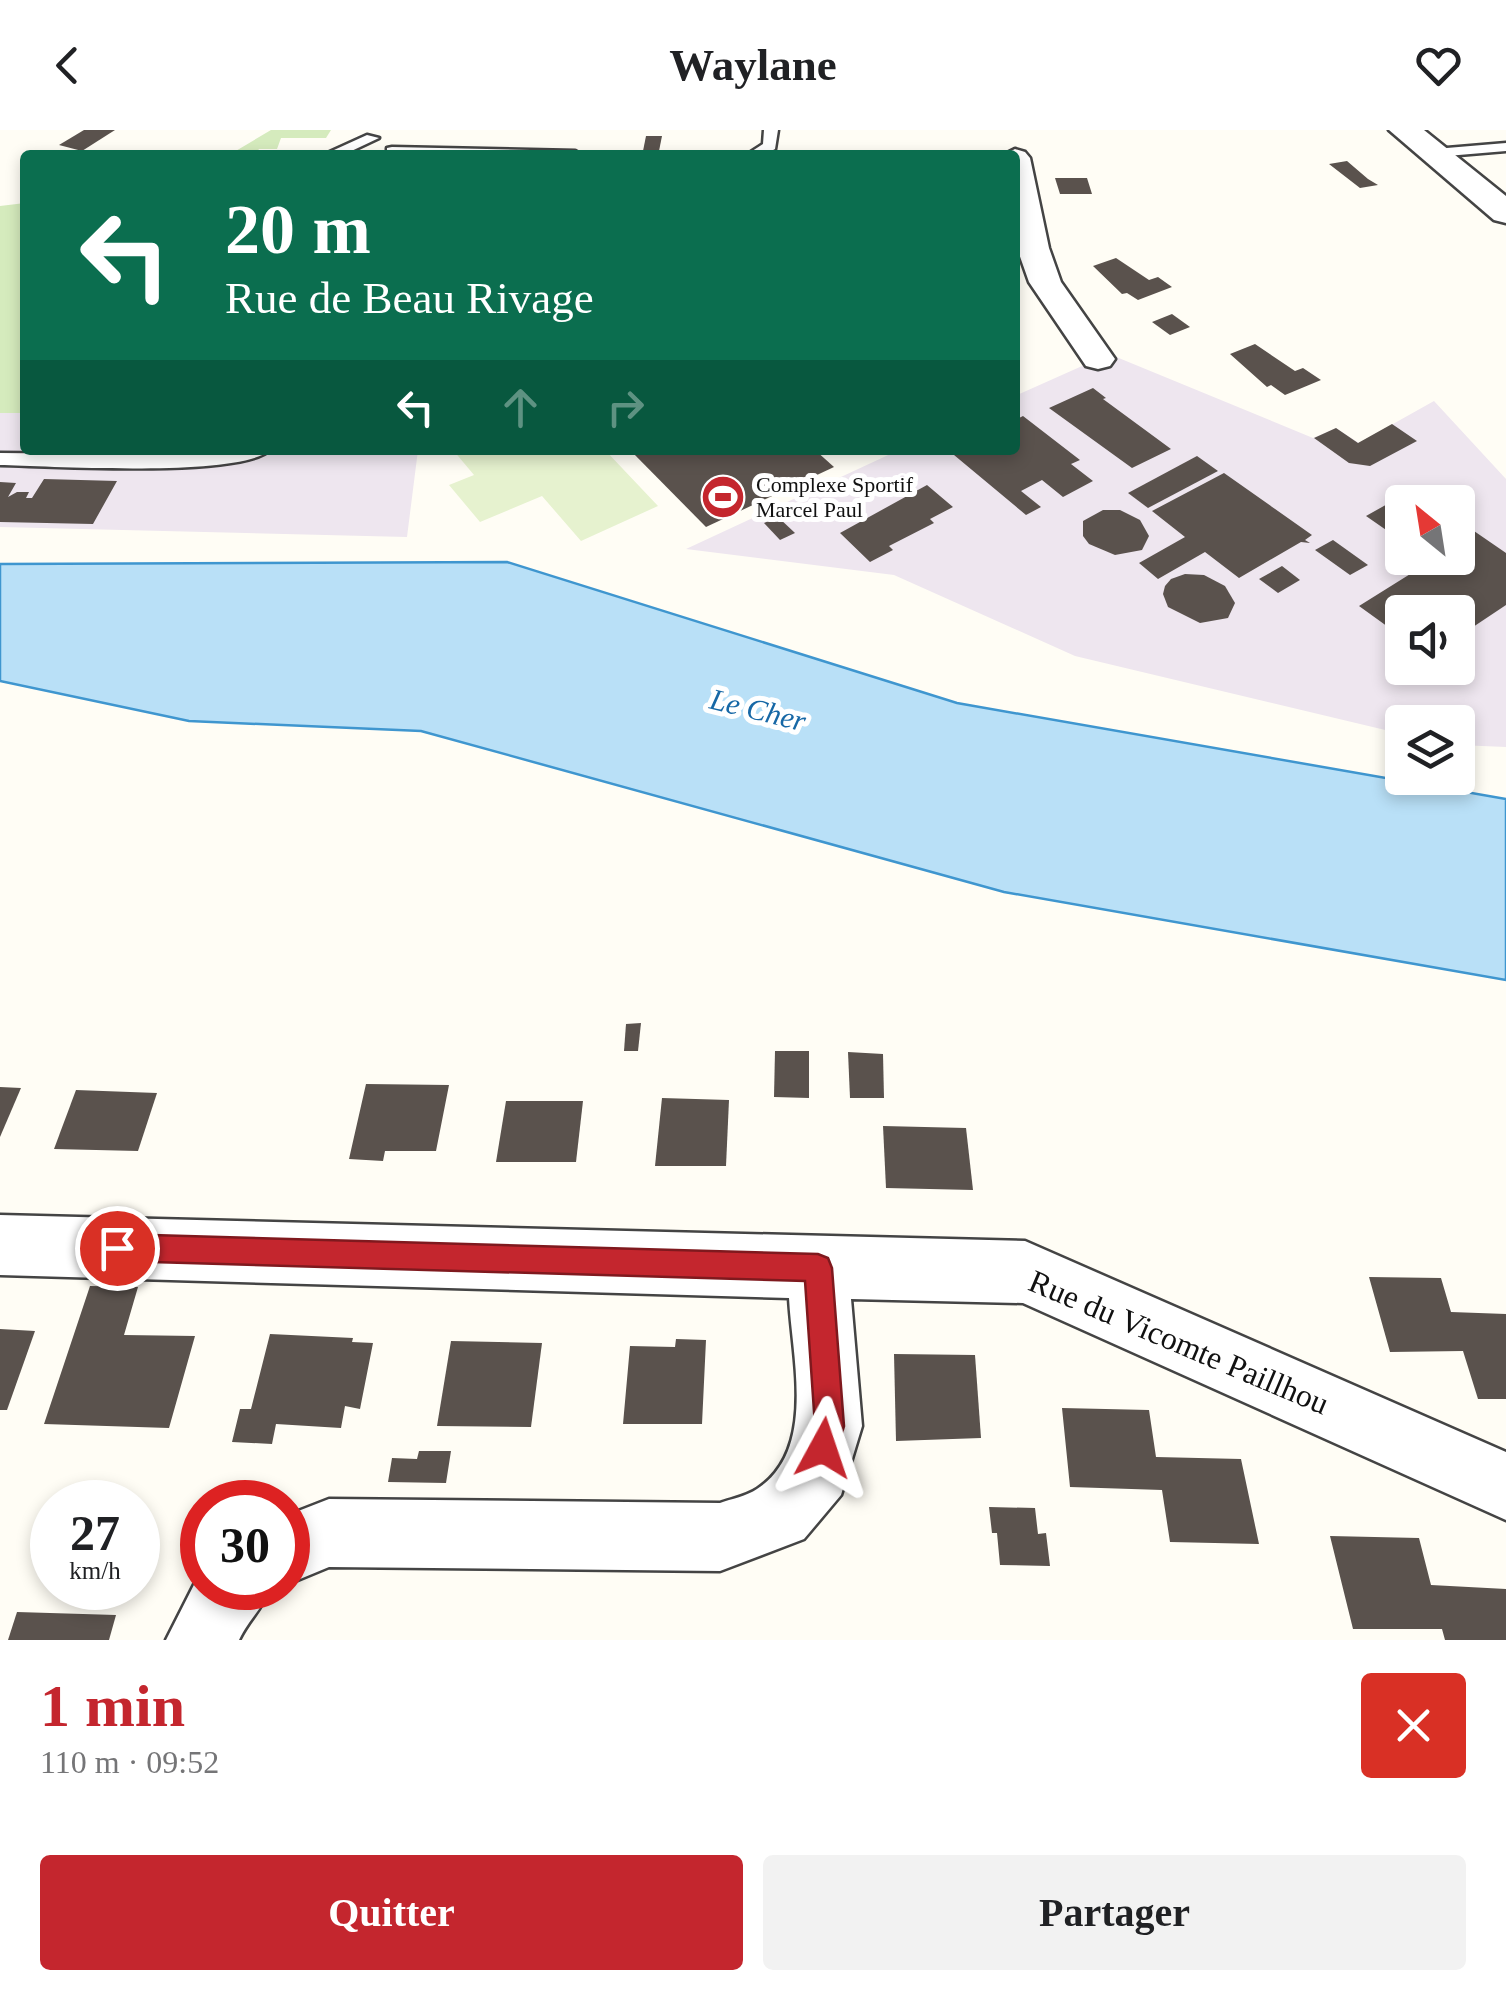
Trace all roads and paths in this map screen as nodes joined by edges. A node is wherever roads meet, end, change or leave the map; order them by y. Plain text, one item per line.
1 (1405, 130) edge
2 (374, 134) edge
3 (1506, 147) edge
4 (340, 150) edge
5 (1434, 154) junction
6 (1020, 197) edge
7 (1506, 213) edge
8 (1098, 358) dead end
9 (236, 455) edge
10 (0, 458) edge
11 (0, 1244) edge
12 (818, 1268) junction
13 (1506, 1486) edge
14 (310, 1539) edge
15 (216, 1610) edge
16 (202, 1640) edge

1 - 5 street
2 - 4 lane
3 - 5 lane
5 - 7 street
6 - 8 street
9 - 10 lane
11 - 12 street, Rue du Vicomte Paillhou
12 - 13 street, Rue du Vicomte Paillhou
12 - 14 street
15 - 16 street

